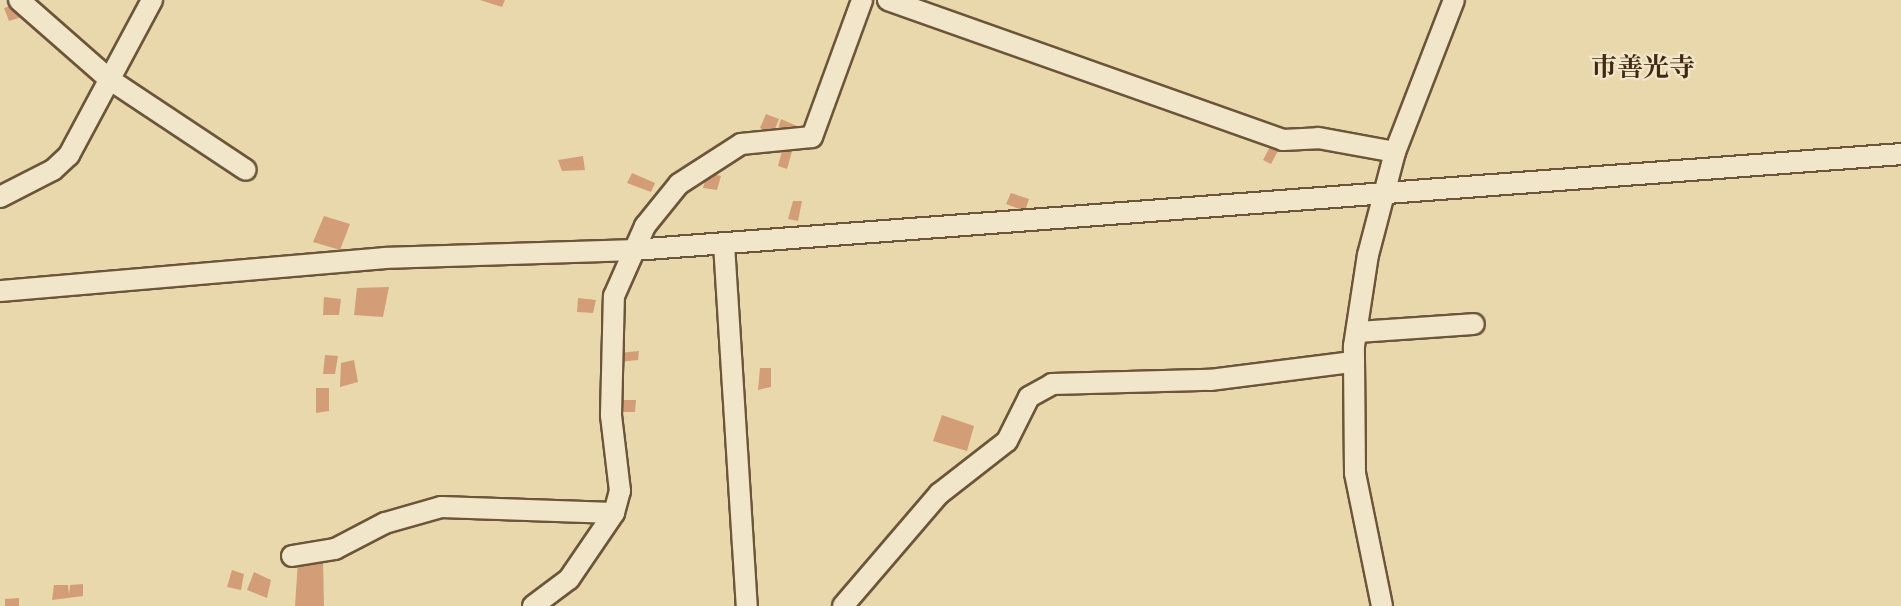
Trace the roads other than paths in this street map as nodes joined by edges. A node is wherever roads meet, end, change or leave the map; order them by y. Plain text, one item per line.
1 (19, 0) edge
2 (862, 0) edge
3 (888, 0) edge
4 (1455, 0) edge
5 (142, 5) edge
6 (110, 79) junction
7 (1395, 152) junction
8 (1901, 154) edge
9 (246, 170) dead end
10 (0, 196) edge
11 (1383, 196) junction
12 (724, 244) junction
13 (634, 250) junction
14 (0, 291) edge
15 (1474, 324) dead end
16 (1357, 332) junction
17 (1353, 362) junction
18 (614, 513) junction
19 (292, 556) dead end
20 (533, 606) edge
21 (747, 606) edge
22 (843, 606) edge
23 (1382, 606) edge

1 - 6 street
2 - 13 street
3 - 7 street
4 - 7 street
5 - 6 street
6 - 9 street
6 - 10 street
7 - 11 street
8 - 11 street
11 - 12 street
11 - 16 street
12 - 13 street
12 - 21 street
13 - 14 street
13 - 18 street
15 - 16 street
16 - 17 street
17 - 22 street
17 - 23 street
18 - 19 street
18 - 20 street

